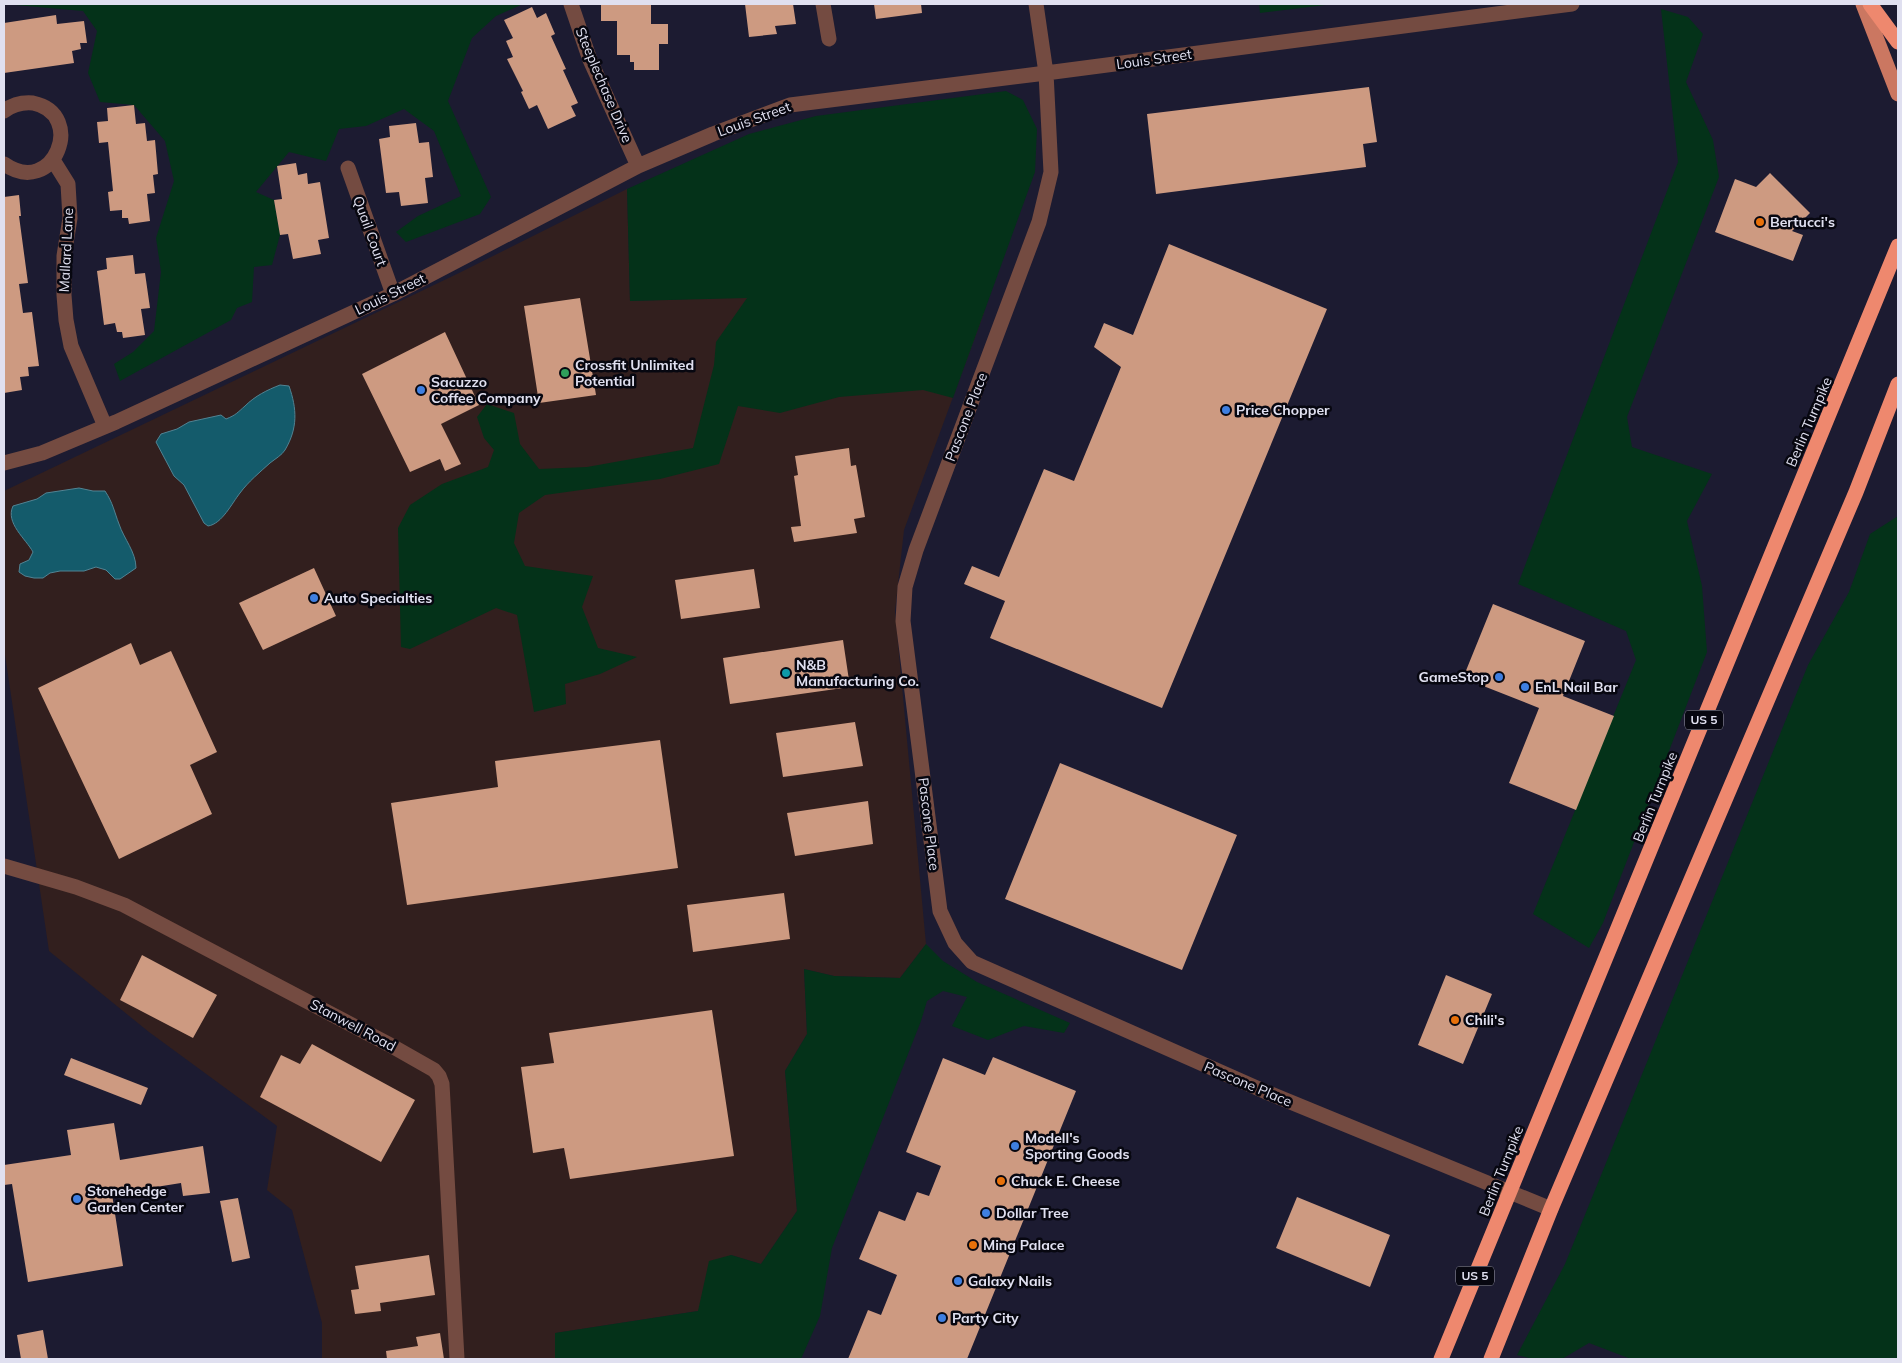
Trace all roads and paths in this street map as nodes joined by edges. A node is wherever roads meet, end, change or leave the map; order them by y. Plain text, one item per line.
1 (571, 4) edge
2 (823, 4) edge
3 (1036, 4) edge
4 (1572, 4) edge
5 (1863, 4) edge
6 (1870, 4) edge
7 (829, 39) dead end
8 (1898, 42) edge
9 (1046, 73) junction
10 (1898, 94) edge
11 (4, 111) edge
12 (53, 160) junction
13 (4, 164) edge
14 (638, 166) junction
15 (348, 168) dead end
16 (1898, 246) edge
17 (393, 294) junction
18 (1898, 384) edge
19 (105, 426) junction
20 (4, 463) edge
21 (4, 866) edge
22 (1509, 1193) junction
23 (1551, 1209) junction
24 (457, 1359) edge
25 (1440, 1359) edge
26 (1491, 1359) edge

1 - 14 street, Steeplechase Drive
2 - 7 street
3 - 9 street, Pascone Place
4 - 9 street, Louis Street
5 - 10 main road
6 - 8 highway
9 - 14 street, Louis Street
9 - 22 street, Pascone Place
11 - 12 street
12 - 13 street
12 - 19 street, Mallard Lane
14 - 17 street, Louis Street
15 - 17 street, Quail Court
16 - 22 highway, Berlin Turnpike / US 5
17 - 19 street, Louis Street
18 - 23 highway
19 - 20 street, Louis Street
21 - 24 street, Stanwell Road
22 - 23 street, Pascone Place
22 - 25 highway, Berlin Turnpike / US 5
23 - 26 highway

